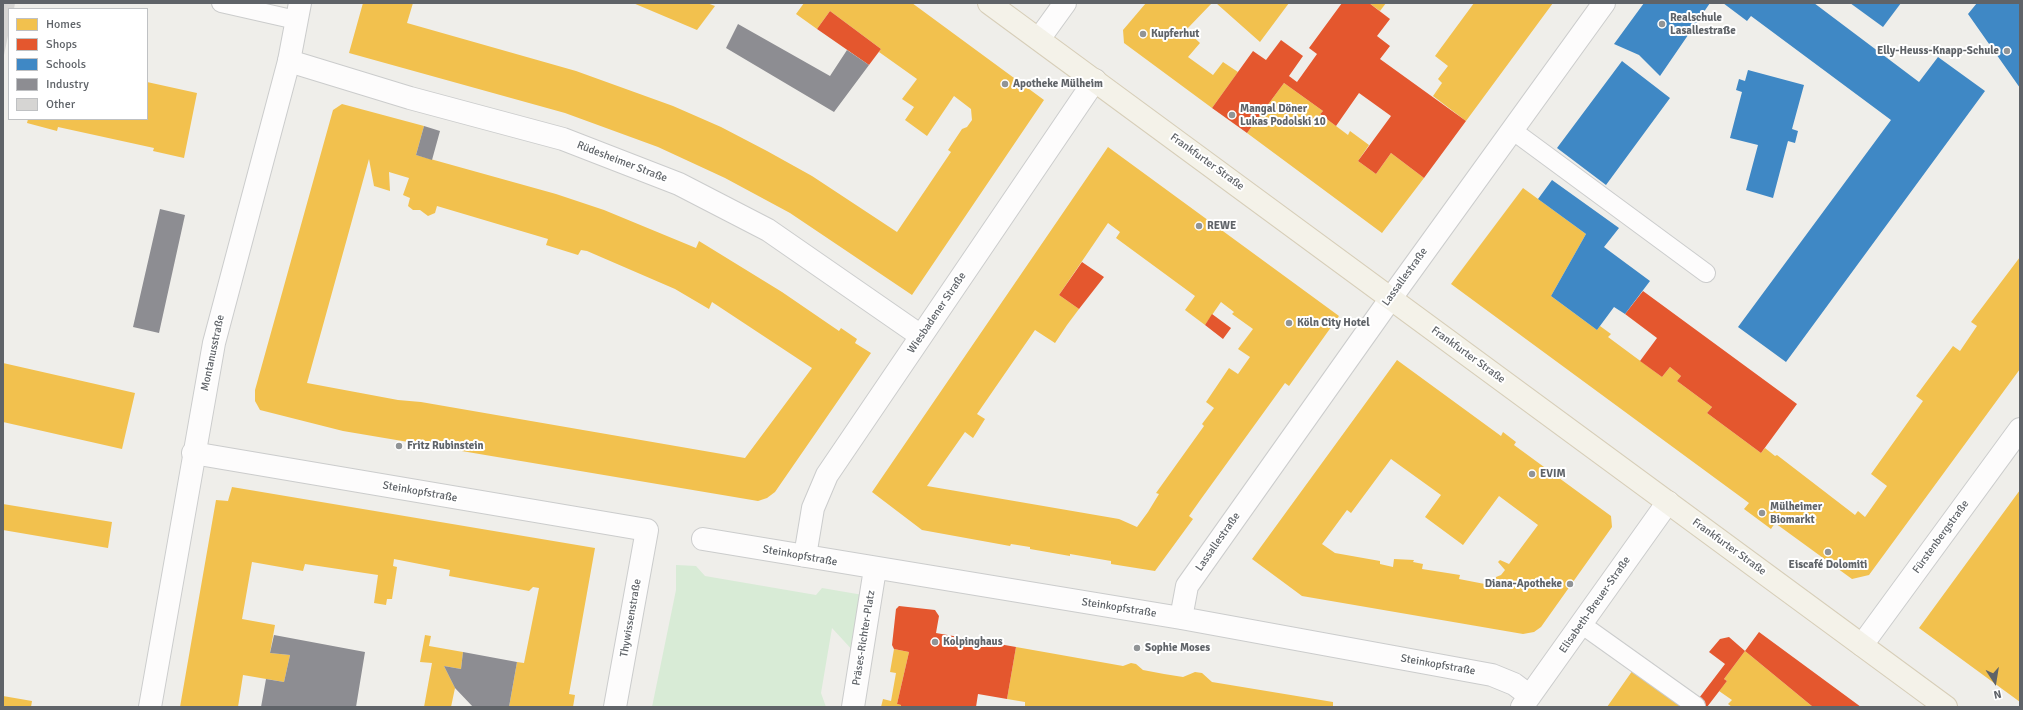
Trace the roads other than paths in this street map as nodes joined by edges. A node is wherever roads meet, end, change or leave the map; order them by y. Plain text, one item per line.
1 (221, 3) edge
2 (989, 3) edge
3 (1065, 3) edge
4 (1604, 3) edge
5 (298, 12) edge
6 (1039, 39) junction
7 (289, 61) junction
8 (1095, 80) junction
9 (1512, 130) junction
10 (1706, 273) dead end
11 (1390, 298) junction
12 (921, 336) junction
13 (2020, 429) edge
14 (193, 453) junction
15 (1668, 502) junction
16 (647, 530) joint
17 (703, 539) dead end
18 (805, 556) junction
19 (875, 569) junction
20 (1180, 618) junction
21 (1581, 624) junction
22 (1862, 646) junction
23 (1526, 701) edge
24 (1696, 706) edge
25 (150, 707) edge
26 (615, 707) edge
27 (853, 707) edge
28 (1946, 707) edge

1 - 5 lane
2 - 6 main road, Frankfurter Straße
3 - 6 street
4 - 9 street, Lassallestraße
5 - 7 street, Montanusstraße
6 - 8 main road, Frankfurter Straße
7 - 12 street, Rüdesheimer Straße
7 - 14 street, Montanusstraße
8 - 11 main road, Frankfurter Straße
8 - 12 street, Wiesbadener Straße
9 - 10 lane
9 - 11 street, Lassallestraße
11 - 15 main road, Frankfurter Straße
11 - 20 street, Lassallestraße
12 - 18 street, Wiesbadener Straße
13 - 22 street, Fürstenbergstraße
14 - 16 street, Steinkopfstraße
14 - 25 street, Montanusstraße
15 - 21 street, Elisabeth-Breuer-Straße
15 - 22 main road, Frankfurter Straße
16 - 26 street, Thywissenstraße
17 - 18 street, Steinkopfstraße
18 - 19 street, Steinkopfstraße
19 - 20 street, Steinkopfstraße
19 - 27 street, Präses-Richter-Platz
20 - 23 street, Steinkopfstraße
21 - 23 street, Elisabeth-Breuer-Straße
21 - 24 lane
22 - 28 main road, Frankfurter Straße

